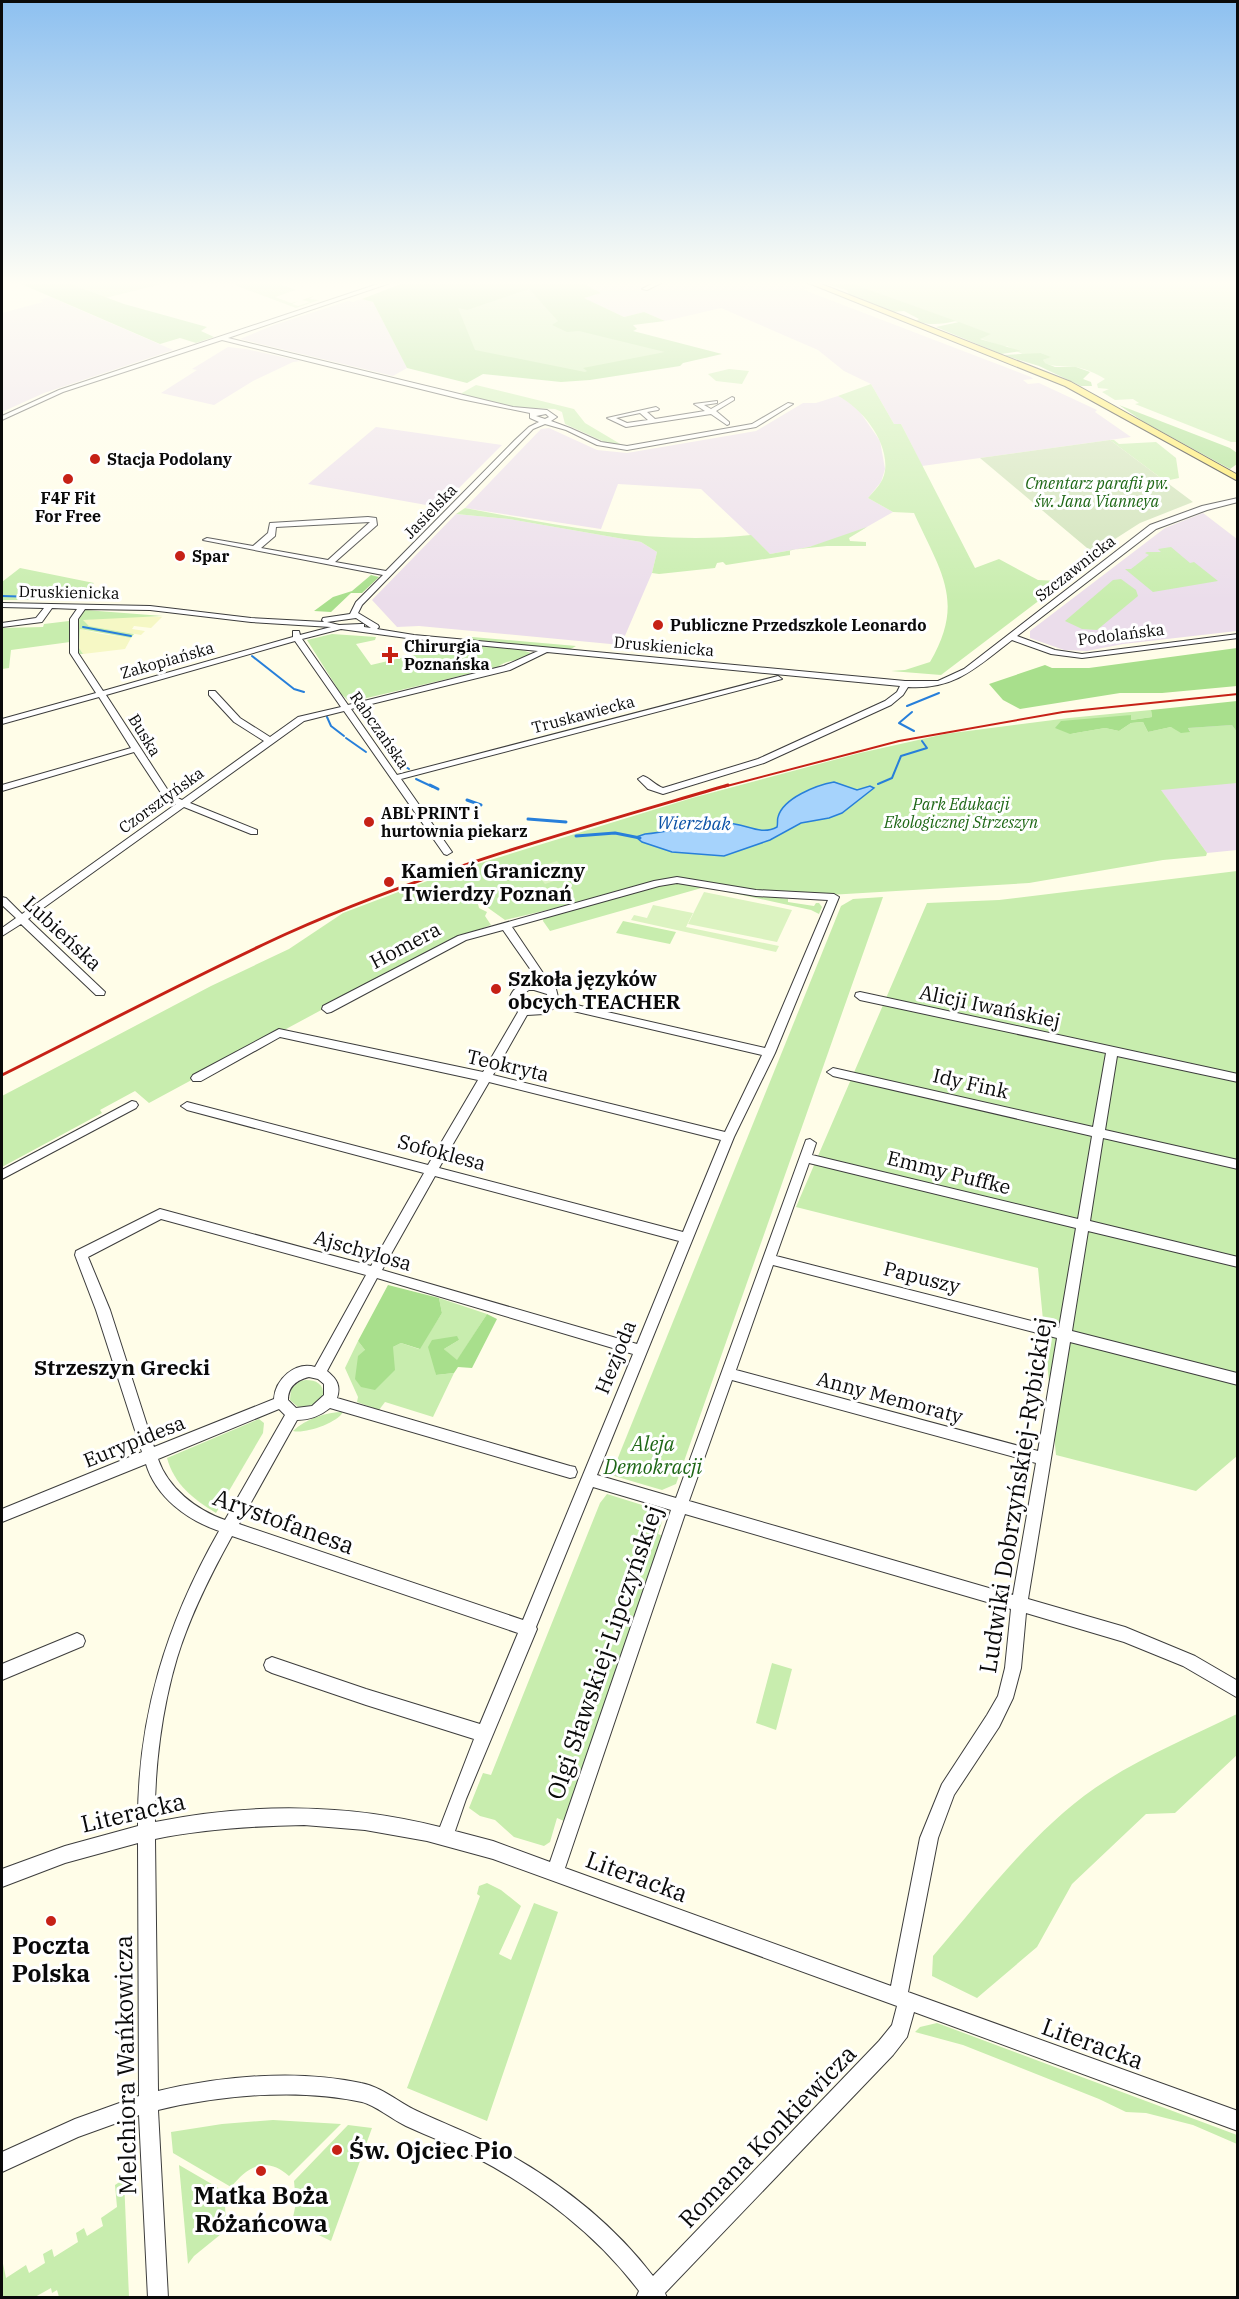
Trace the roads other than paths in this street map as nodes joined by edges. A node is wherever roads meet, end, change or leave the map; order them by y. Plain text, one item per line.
1 (72, 387) edge
2 (424, 387) edge
3 (1074, 387) edge
4 (732, 399) dead end
5 (715, 402) dead end
6 (790, 404) dead end
7 (656, 409) dead end
8 (641, 411) junction
9 (710, 412) junction
10 (535, 416) junction
11 (2, 418) edge
12 (553, 418) junction
13 (543, 421) junction
14 (654, 421) junction
15 (727, 423) dead end
16 (531, 429) junction
17 (568, 429) junction
18 (1238, 478) edge
19 (1238, 500) edge
20 (207, 540) dead end
21 (255, 549) junction
22 (329, 563) junction
23 (389, 574) junction
24 (2, 605) edge
25 (51, 605) junction
26 (82, 606) junction
27 (353, 615) junction
28 (294, 622) junction
29 (365, 622) junction
30 (340, 623) junction
31 (2, 625) edge
32 (354, 628) junction
33 (383, 631) junction
34 (1238, 636) edge
35 (1011, 637) junction
36 (297, 638) junction
37 (545, 650) junction
38 (778, 679) dead end
39 (943, 682) joint
40 (905, 684) junction
41 (212, 693) dead end
42 (102, 694) junction
43 (345, 707) junction
44 (2, 722) edge
45 (269, 740) junction
46 (136, 749) junction
47 (395, 778) junction
48 (644, 779) dead end
49 (2, 788) edge
50 (181, 803) junction
51 (254, 832) dead end
52 (447, 852) dead end
53 (834, 897) joint
54 (2, 900) edge
55 (21, 919) junction
56 (505, 925) junction
57 (2, 933) edge
58 (535, 986) junction
59 (100, 992) dead end
60 (860, 996) dead end
61 (553, 1003) junction
62 (327, 1009) dead end
63 (524, 1011) junction
64 (1112, 1052) junction
65 (769, 1053) junction
66 (833, 1072) dead end
67 (485, 1077) junction
68 (198, 1078) dead end
69 (1238, 1078) edge
70 (132, 1106) dead end
71 (187, 1106) dead end
72 (1099, 1133) junction
73 (728, 1137) junction
74 (810, 1143) dead end
75 (806, 1158) junction
76 (1238, 1165) edge
77 (432, 1170) junction
78 (2, 1175) edge
79 (1083, 1225) junction
80 (687, 1238) junction
81 (81, 1255) joint
82 (769, 1258) junction
83 (1238, 1262) edge
84 (373, 1272) junction
85 (1066, 1334) junction
86 (640, 1351) junction
87 (319, 1372) junction
88 (727, 1374) junction
89 (1237, 1379) edge
90 (281, 1402) junction
91 (329, 1402) junction
92 (293, 1414) junction
93 (149, 1456) junction
94 (1043, 1459) junction
95 (570, 1472) dead end
96 (590, 1479) junction
97 (680, 1506) junction
98 (2, 1516) edge
99 (229, 1528) junction
100 (1019, 1604) junction
101 (529, 1629) junction
102 (77, 1641) dead end
103 (272, 1665) dead end
104 (2, 1672) edge
105 (1238, 1690) edge
106 (486, 1734) junction
107 (146, 1831) junction
108 (446, 1836) junction
109 (555, 1872) junction
110 (2, 1878) edge
111 (903, 1999) junction
112 (148, 2102) junction
113 (1238, 2121) edge
114 (2, 2162) edge
115 (652, 2296) edge
116 (158, 2298) edge

1 - 11 street
2 - 10 street
3 - 18 main road
4 - 9 street
5 - 9 street
6 - 17 street
7 - 8 street
8 - 14 street
8 - 14 street
9 - 14 street
9 - 15 street
10 - 12 street
10 - 13 street
10 - 16 street, Jasielska
12 - 13 street
12 - 17 street
13 - 16 street, Jasielska
13 - 17 street
16 - 23 street, Jasielska
19 - 35 street, Szczawnicka
20 - 21 street
21 - 22 street
21 - 22 street
22 - 23 street
23 - 27 street, Jasielska
24 - 25 street, Druskienicka
25 - 26 street, Druskienicka
25 - 31 street
26 - 28 street, Druskienicka
26 - 42 street, Buska
27 - 29 street, Druskienicka
27 - 30 street, Zakopiańska
28 - 30 street, Druskienicka
28 - 36 street, Rabczańska
29 - 32 street
29 - 33 street, Druskienicka
30 - 32 street, Druskienicka
30 - 36 street, Zakopiańska
32 - 33 street, Druskienicka
33 - 37 street, Druskienicka
34 - 35 street, Podolańska
35 - 39 street, Szczawnicka
36 - 42 street, Zakopiańska
36 - 43 street, Rabczańska
37 - 40 street, Druskienicka
37 - 43 street, Czorsztyńska
38 - 47 street, Truskawiecka
39 - 40 street, Druskienicka
40 - 48 street
41 - 45 street
42 - 44 street, Zakopiańska
42 - 46 street, Buska
43 - 45 street, Czorsztyńska
43 - 47 street, Rabczańska
45 - 50 street, Czorsztyńska
46 - 49 street
46 - 50 street, Buska
47 - 52 street, Rabczańska
50 - 51 street, Buska
50 - 55 street, Czorsztyńska
53 - 56 street, Homera
53 - 65 street, Hezjoda
54 - 55 street, Lubieńska
55 - 57 street, Czorsztyńska
55 - 59 street, Lubieńska
56 - 58 street
56 - 62 street, Homera
58 - 61 street
58 - 63 street
60 - 64 street, Alicji Iwańskiej
61 - 63 street
61 - 65 street
63 - 67 street
64 - 69 street, Alicji Iwańskiej
64 - 72 street, Ludwiki Dobrzyńskiej-Rybickiej
65 - 73 street, Hezjoda
66 - 72 street, Idy Fink
67 - 68 street, Teokryta
67 - 73 street, Teokryta
67 - 77 street
70 - 78 street
71 - 77 street, Sofoklesa
72 - 76 street, Idy Fink
72 - 79 street, Ludwiki Dobrzyńskiej-Rybickiej
73 - 80 street, Hezjoda
74 - 75 street, Olgi Sławskiej-Lipczyńskiej
75 - 79 street, Emmy Puffke
75 - 82 street, Olgi Sławskiej-Lipczyńskiej
77 - 80 street, Sofoklesa
77 - 84 street
79 - 83 street, Emmy Puffke
79 - 85 street, Ludwiki Dobrzyńskiej-Rybickiej
80 - 86 street, Hezjoda
81 - 84 street, Ajschylosa
81 - 93 street, Arystofanesa
82 - 85 street, Papuszy
82 - 88 street, Olgi Sławskiej-Lipczyńskiej
84 - 86 street, Ajschylosa
84 - 87 street
85 - 89 street, Papuszy
85 - 94 street, Ludwiki Dobrzyńskiej-Rybickiej
86 - 96 street, Hezjoda
87 - 90 street
87 - 91 street
88 - 94 street, Anny Memoraty
88 - 97 street, Olgi Sławskiej-Lipczyńskiej
90 - 92 street
90 - 93 street, Eurypidesa
91 - 92 street
91 - 95 street
92 - 99 street, Melchiora Wańkowicza
93 - 98 street, Eurypidesa
93 - 99 street, Arystofanesa
94 - 100 street, Ludwiki Dobrzyńskiej-Rybickiej
96 - 97 street
96 - 101 street, Hezjoda
97 - 100 street
97 - 109 street, Olgi Sławskiej-Lipczyńskiej
99 - 101 street, Arystofanesa
99 - 107 street, Melchiora Wańkowicza
100 - 105 street
100 - 111 street, Ludwiki Dobrzyńskiej-Rybickiej
101 - 106 street, Hezjoda
102 - 104 street
103 - 106 street
106 - 108 street, Hezjoda
107 - 108 street, Literacka
107 - 110 street, Literacka
107 - 112 street, Melchiora Wańkowicza
108 - 109 street, Literacka
109 - 111 street, Literacka
111 - 113 street, Literacka
111 - 115 street, Romana Konkiewicza
112 - 114 street
112 - 115 street
112 - 116 street, Melchiora Wańkowicza

